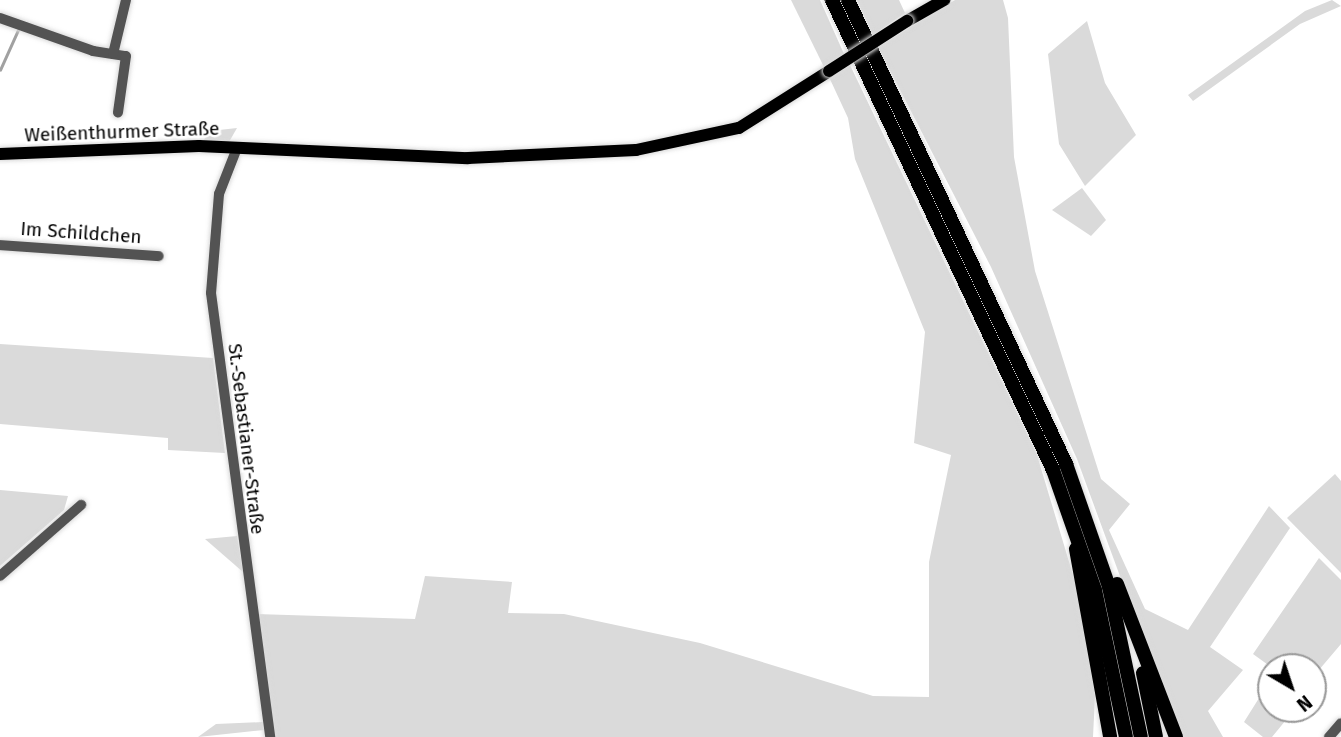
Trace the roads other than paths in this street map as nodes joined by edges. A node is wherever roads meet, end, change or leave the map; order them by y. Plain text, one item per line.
1 (127, 0) edge
2 (832, 0) edge
3 (848, 0) edge
4 (944, 0) edge
5 (0, 18) edge
6 (113, 54) junction
7 (118, 112) dead end
8 (241, 148) junction
9 (0, 154) edge
10 (0, 245) edge
11 (159, 256) dead end
12 (81, 505) dead end
13 (1082, 527) junction
14 (0, 576) edge
15 (1138, 646) junction
16 (1095, 651) junction
17 (1341, 723) edge
18 (270, 737) edge
19 (1100, 737) edge
20 (1110, 737) edge
21 (1126, 737) edge
22 (1141, 737) edge
23 (1156, 737) edge
24 (1176, 737) edge
25 (1329, 737) edge

1 - 6 street
2 - 13 highway
3 - 13 highway
4 - 8 main road, Weißenthurmer Straße, bridge
5 - 6 street
6 - 7 street
8 - 9 main road, Weißenthurmer Straße
8 - 18 street, St.-Sebastianer-Straße
10 - 11 street, Im Schildchen
12 - 14 street
13 - 15 highway
13 - 16 highway
13 - 21 highway
13 - 22 highway
15 - 23 highway
15 - 24 highway
16 - 19 highway
16 - 20 highway
17 - 25 street

